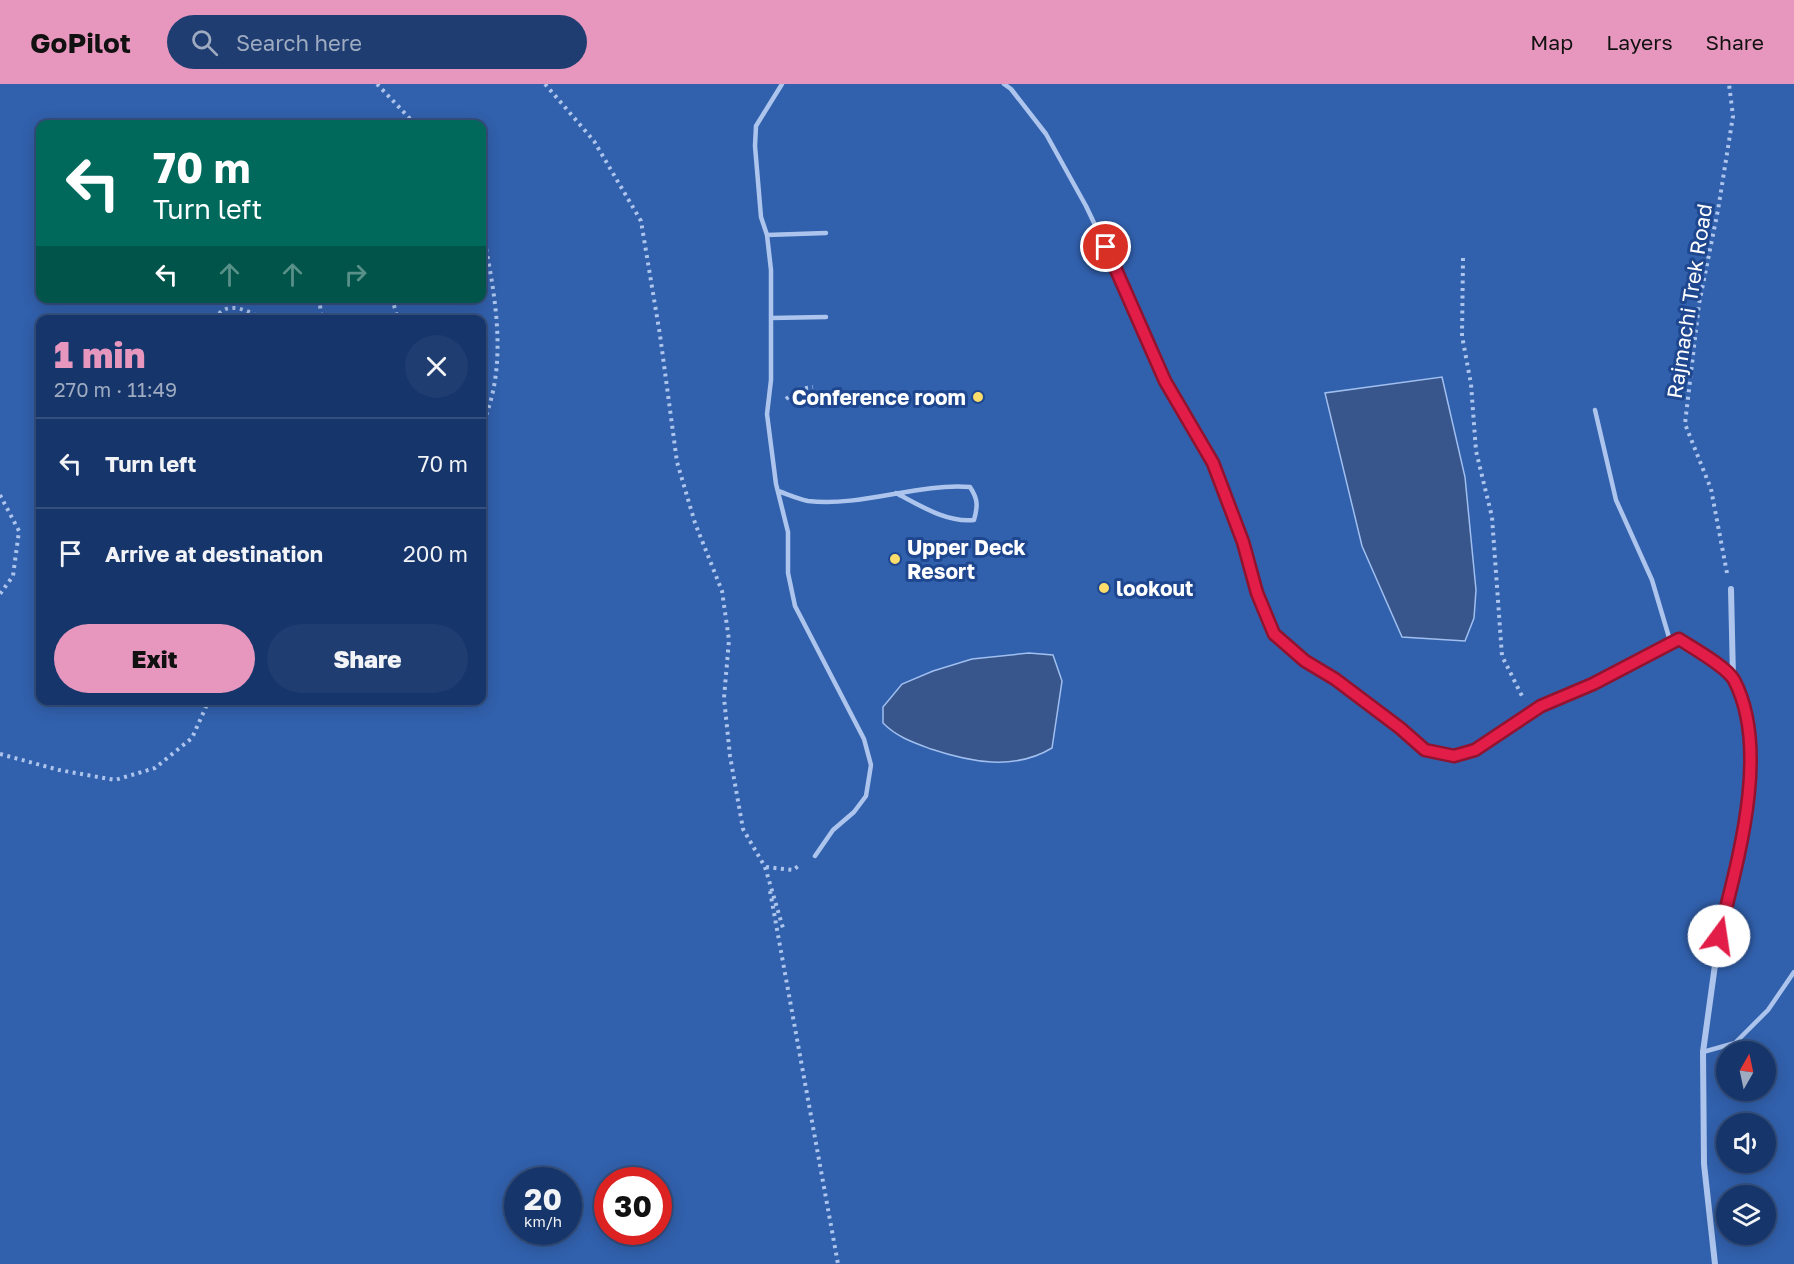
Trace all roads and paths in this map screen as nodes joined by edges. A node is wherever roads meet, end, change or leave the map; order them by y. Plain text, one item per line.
1 (377, 84) edge
2 (545, 84) edge
3 (782, 84) edge
4 (1004, 84) edge
5 (1729, 84) edge
6 (411, 120) edge
7 (826, 233) dead end
8 (767, 235) junction
9 (486, 248) edge
10 (1463, 258) dead end
11 (216, 315) edge
12 (254, 315) edge
13 (826, 317) dead end
14 (771, 318) junction
15 (1595, 410) dead end
16 (486, 412) edge
17 (778, 490) junction
18 (896, 493) junction
19 (0, 495) edge
20 (1731, 589) joint
21 (0, 594) edge
22 (1679, 639) joint
23 (1671, 644) junction
24 (1733, 678) junction
25 (207, 705) edge
26 (1530, 712) junction
27 (0, 753) edge
28 (815, 856) joint
29 (765, 867) junction
30 (783, 928) dead end
31 (1794, 972) edge
32 (1703, 1052) junction
33 (838, 1264) edge
34 (1715, 1264) edge

1 - 6 path
2 - 29 path
3 - 8 lane
4 - 26 lane
5 - 20 path, Rajmachi Trek Road
7 - 8 lane
8 - 14 lane
9 - 16 path
10 - 26 path
11 - 12 path
13 - 14 lane
14 - 17 lane
15 - 23 lane
17 - 18 lane
17 - 28 lane
18 - 18 lane
19 - 21 path
20 - 24 street
22 - 23 lane
22 - 24 street
23 - 26 lane
24 - 32 street
25 - 27 path
28 - 29 path
29 - 30 path
29 - 33 path
31 - 32 lane
32 - 34 street

